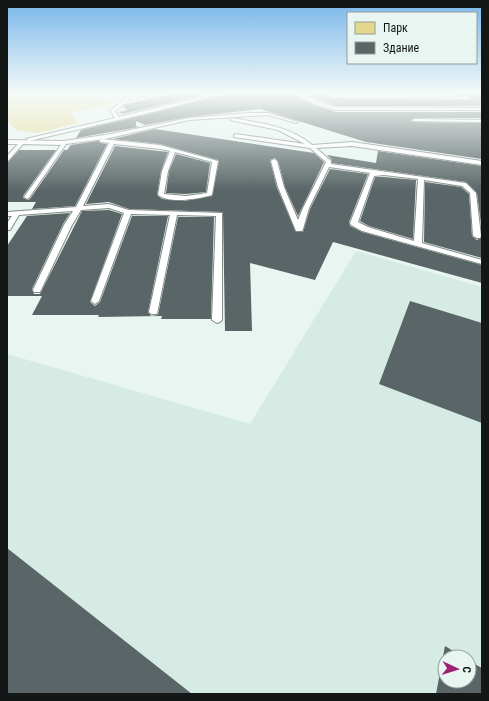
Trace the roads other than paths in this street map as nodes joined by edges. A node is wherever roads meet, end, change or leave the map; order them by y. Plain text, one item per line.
1 (88, 126) edge
2 (155, 126) edge
3 (264, 126) edge
4 (236, 136) dead end
5 (88, 139) junction
6 (7, 141) edge
7 (22, 142) junction
8 (65, 142) junction
9 (112, 142) junction
10 (311, 147) junction
11 (173, 150) junction
12 (7, 160) edge
13 (274, 162) dead end
14 (482, 163) edge
15 (327, 165) junction
16 (384, 173) junction
17 (421, 179) junction
18 (28, 197) dead end
19 (79, 207) junction
20 (128, 212) junction
21 (17, 213) junction
22 (174, 213) junction
23 (7, 214) edge
24 (7, 228) edge
25 (477, 236) dead end
26 (418, 244) junction
27 (482, 262) edge
28 (37, 290) dead end
29 (94, 301) dead end
30 (154, 312) dead end
31 (217, 320) dead end

1 - 6 lane
2 - 5 lane
3 - 10 lane
4 - 10 lane
5 - 8 lane
5 - 9 lane
6 - 7 lane
7 - 8 lane
7 - 12 lane
8 - 18 lane
9 - 11 lane
9 - 19 lane
10 - 14 lane
10 - 15 lane
11 - 11 lane
13 - 15 lane
15 - 16 lane
16 - 17 lane
16 - 26 lane
17 - 25 lane
17 - 26 lane
19 - 20 lane
19 - 21 lane
19 - 28 lane
20 - 22 lane
20 - 29 lane
21 - 23 lane
21 - 24 lane
22 - 30 lane
22 - 31 lane
26 - 27 lane

